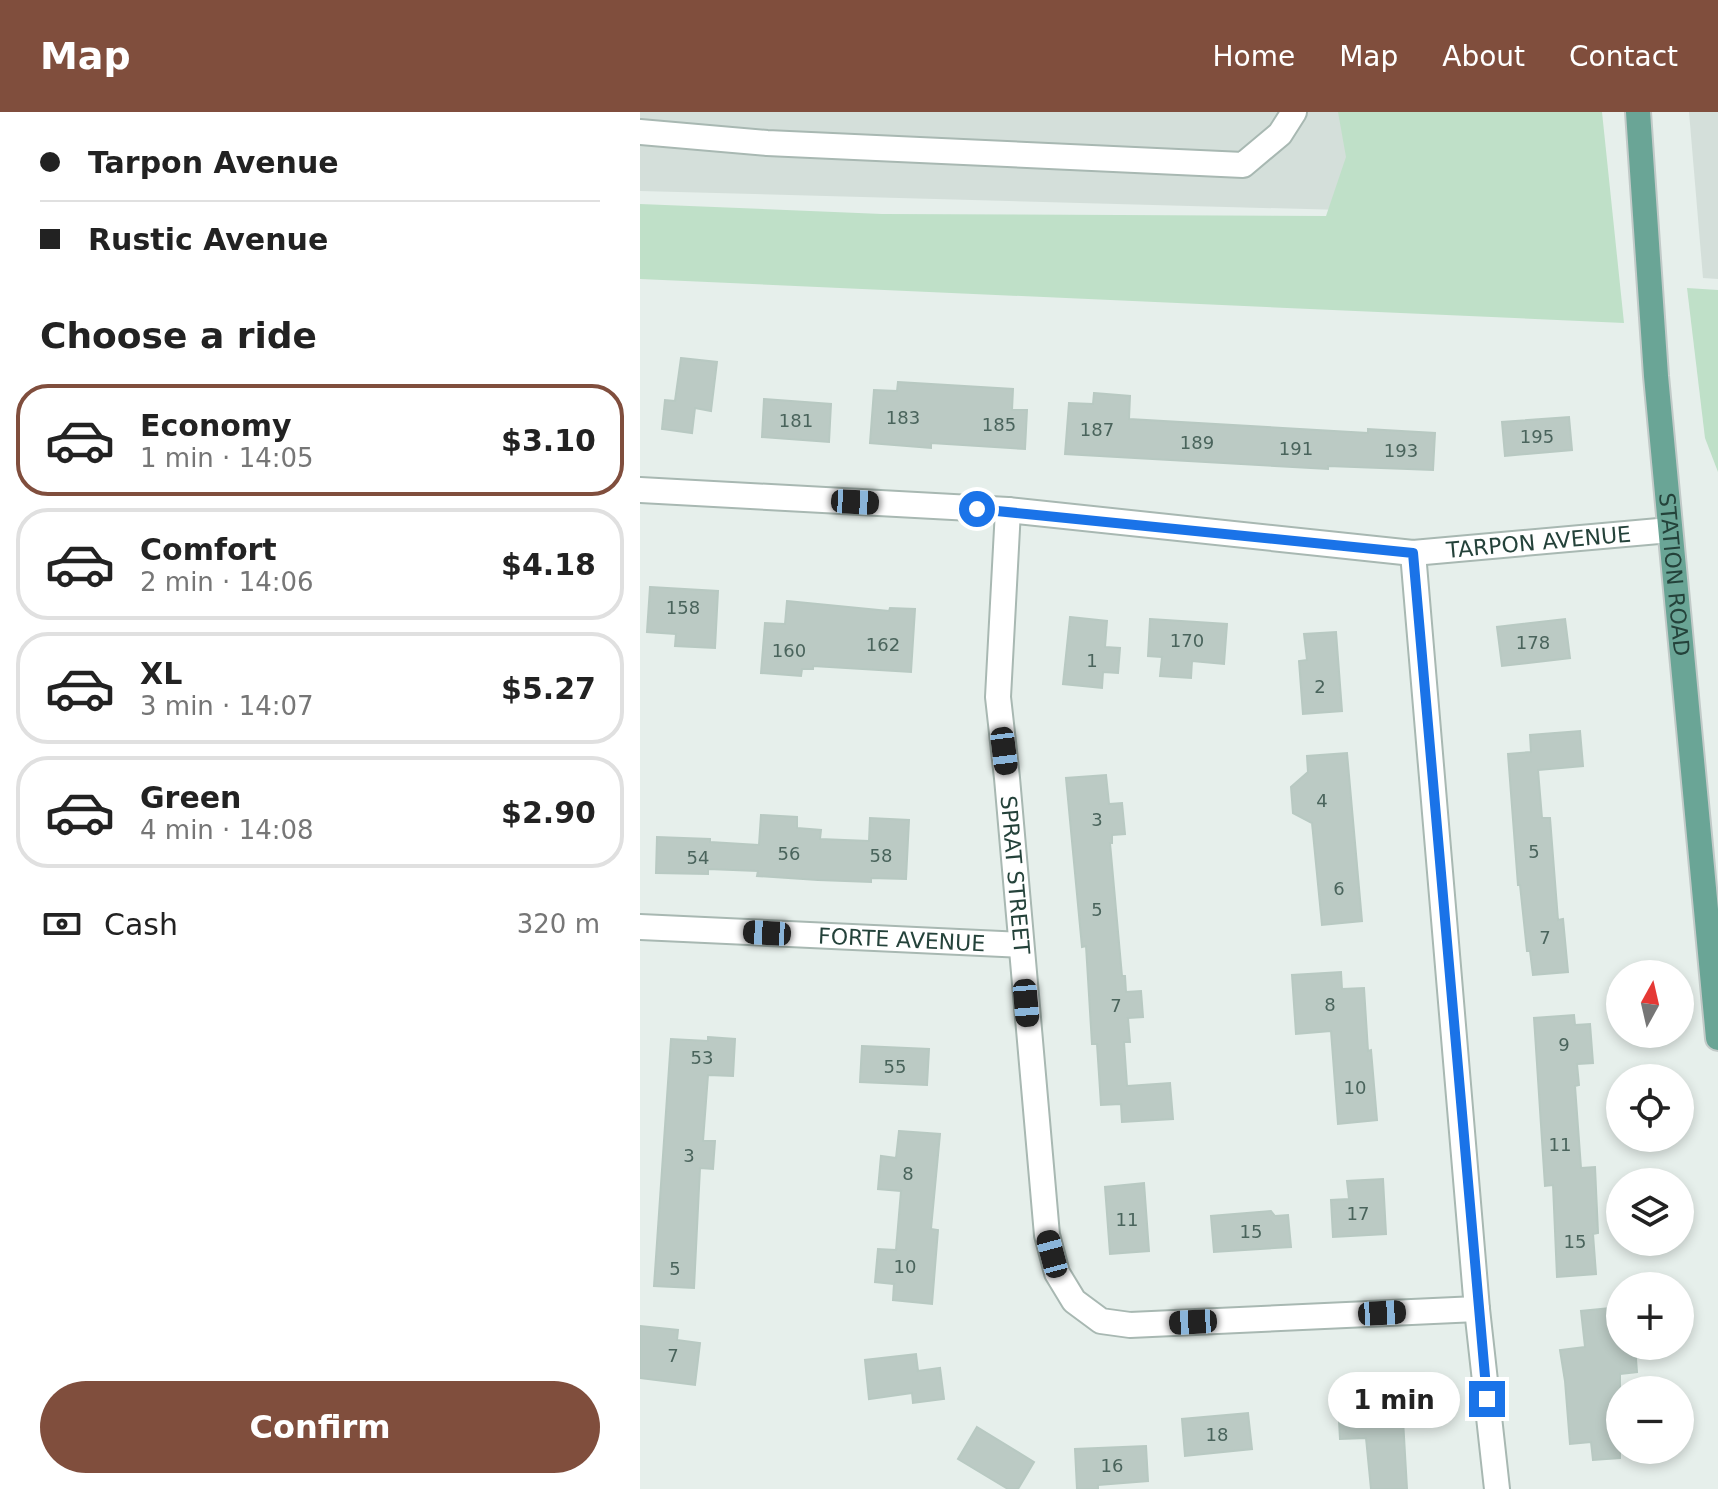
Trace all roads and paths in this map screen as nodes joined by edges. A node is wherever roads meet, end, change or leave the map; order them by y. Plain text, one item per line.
1 (1294, 112) edge
2 (1638, 112) edge
3 (640, 132) edge
4 (640, 490) edge
5 (1008, 510) junction
6 (1670, 530) junction
7 (1413, 553) junction
8 (640, 927) edge
9 (1021, 945) junction
10 (1718, 1038) edge
11 (1477, 1309) junction
12 (1497, 1489) edge

1 - 3 street
2 - 6 main road, STATION ROAD
4 - 5 street, TARPON AVENUE
5 - 7 street, TARPON AVENUE
5 - 9 street, SPRAT STREET
6 - 7 street, TARPON AVENUE
6 - 10 main road, STATION ROAD
7 - 11 street
8 - 9 street, FORTE AVENUE
9 - 11 street, SPRAT STREET
11 - 12 street

